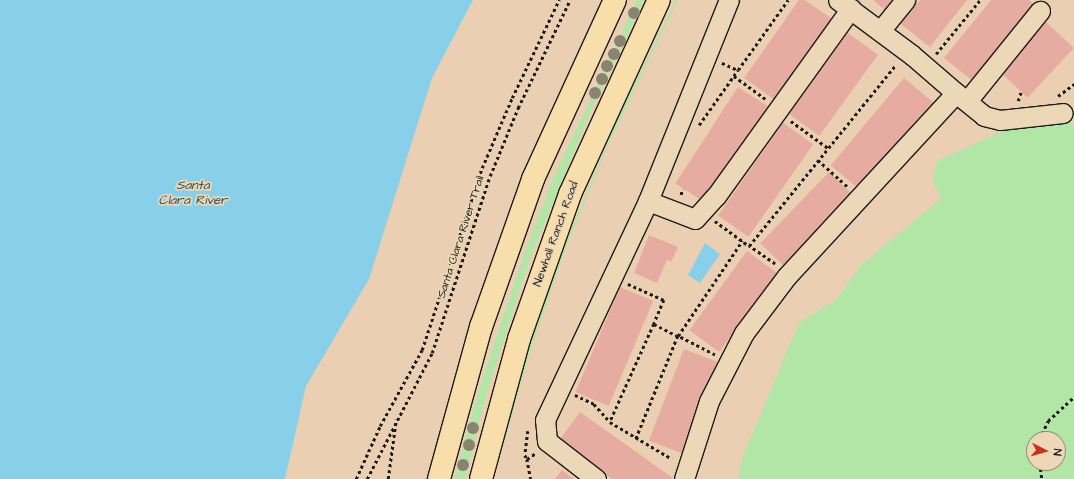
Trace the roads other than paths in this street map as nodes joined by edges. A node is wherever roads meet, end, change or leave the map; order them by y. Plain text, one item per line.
1 (615, 0) edge
2 (659, 0) edge
3 (729, 0) edge
4 (905, 0) edge
5 (845, 4) edge
6 (1040, 11) dead end
7 (880, 31) junction
8 (961, 97) junction
9 (1063, 113) dead end
10 (648, 201) junction
11 (686, 472) edge
12 (438, 479) edge
13 (482, 479) edge
14 (596, 479) edge

1 - 12 main road
2 - 13 main road, Newhall Ranch Road
3 - 10 street
4 - 7 street
5 - 7 street
5 - 10 street
6 - 8 street
7 - 8 street
8 - 9 street
8 - 11 street
10 - 14 street

